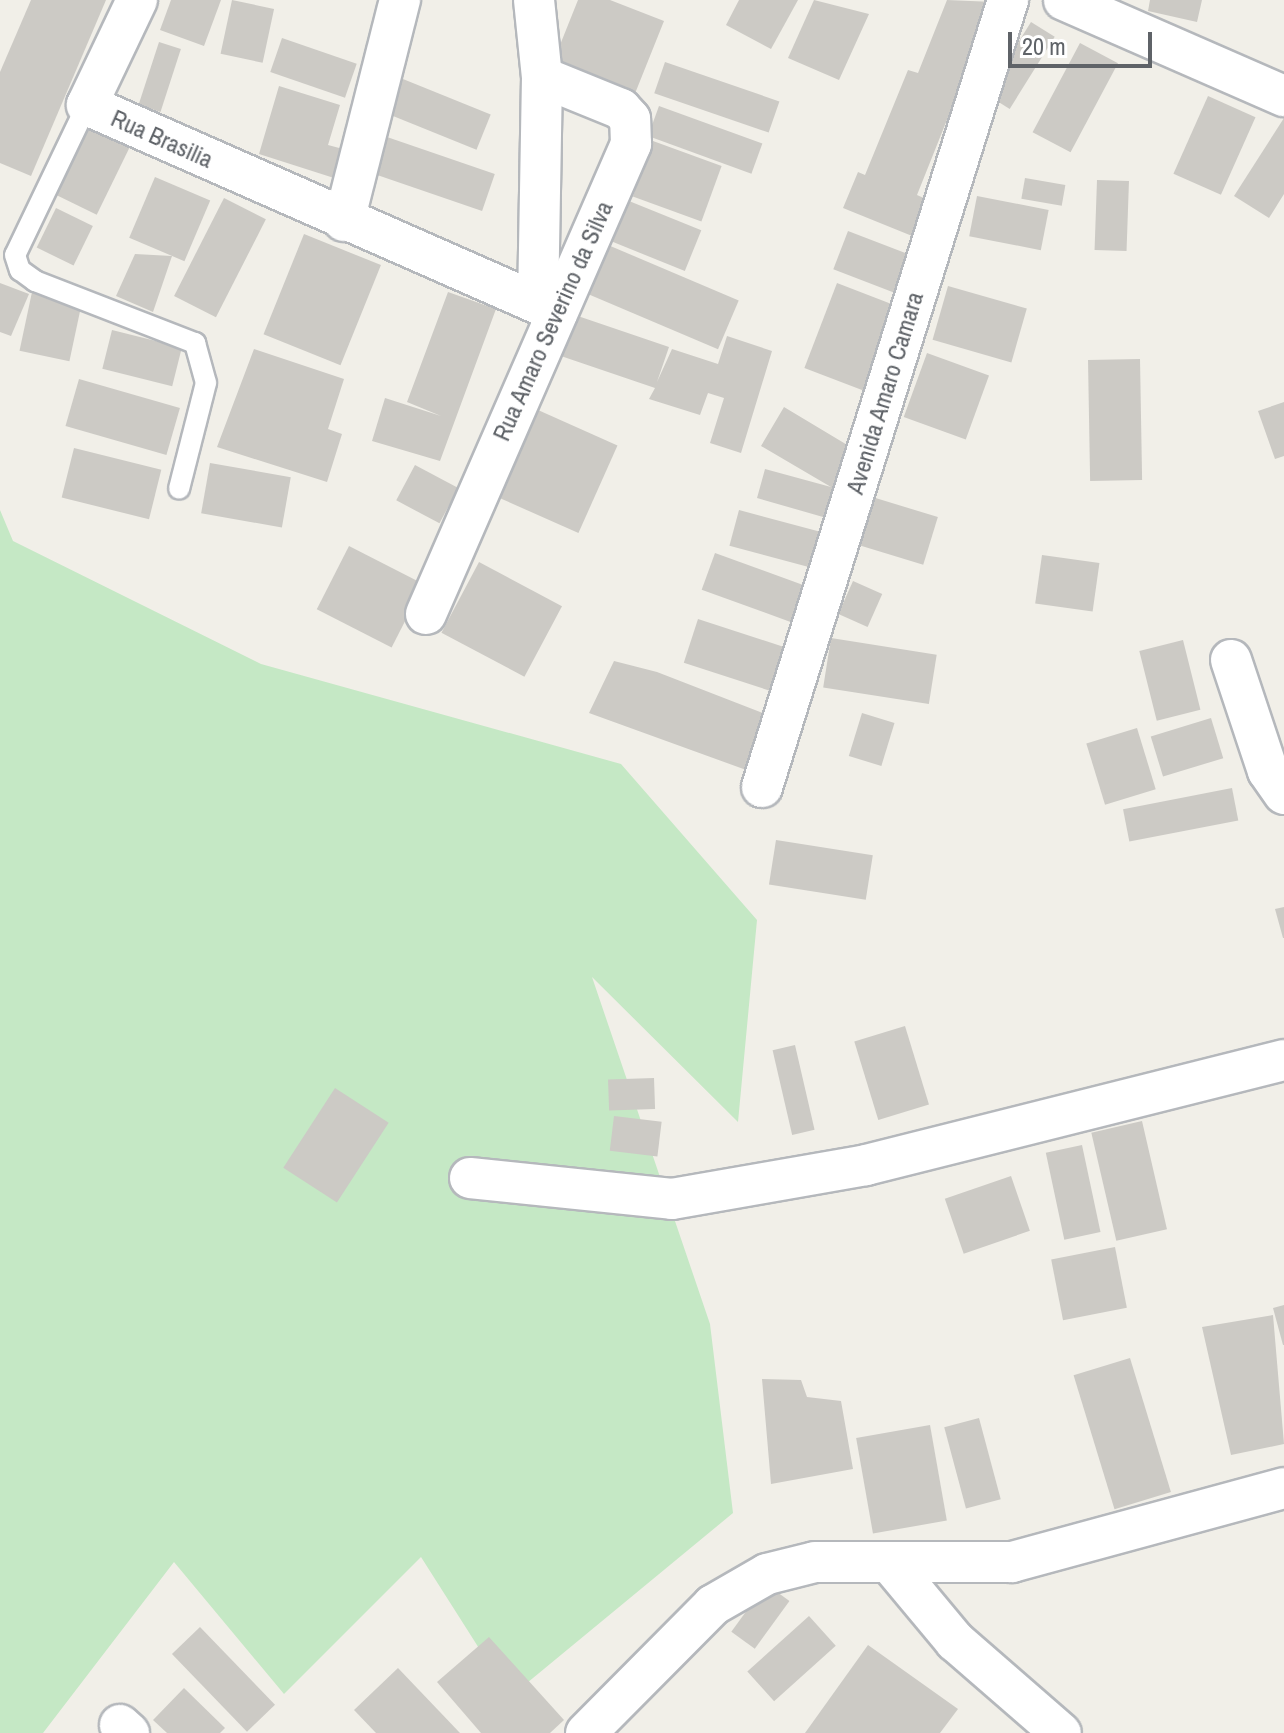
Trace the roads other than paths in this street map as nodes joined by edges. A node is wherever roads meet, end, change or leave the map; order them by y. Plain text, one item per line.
1 (137, 0) edge
2 (400, 0) edge
3 (534, 0) edge
4 (1008, 0) edge
5 (1064, 0) edge
6 (542, 77) junction
7 (1284, 96) edge
8 (87, 105) junction
9 (344, 221) junction
10 (547, 308) junction
11 (179, 489) dead end
12 (426, 614) dead end
13 (1231, 660) dead end
14 (762, 787) dead end
15 (1284, 794) edge
16 (1284, 1060) edge
17 (470, 1178) dead end
18 (1284, 1488) edge
19 (890, 1563) junction
20 (1048, 1729) edge
21 (586, 1733) edge

1 - 8 street, Rua Brasilia
2 - 9 street
3 - 6 street, Rua Amaro Severino da Silva
4 - 14 street, Avenida Amaro Camara
5 - 7 street
6 - 10 street, Rua Amaro Severino da Silva
6 - 10 street, Rua Amaro Severino da Silva
8 - 9 street, Rua Brasilia
8 - 11 lane
9 - 10 street, Rua Brasilia
10 - 12 street, Rua Amaro Severino da Silva
13 - 15 street
16 - 17 street
18 - 19 street
19 - 20 street
19 - 21 street

